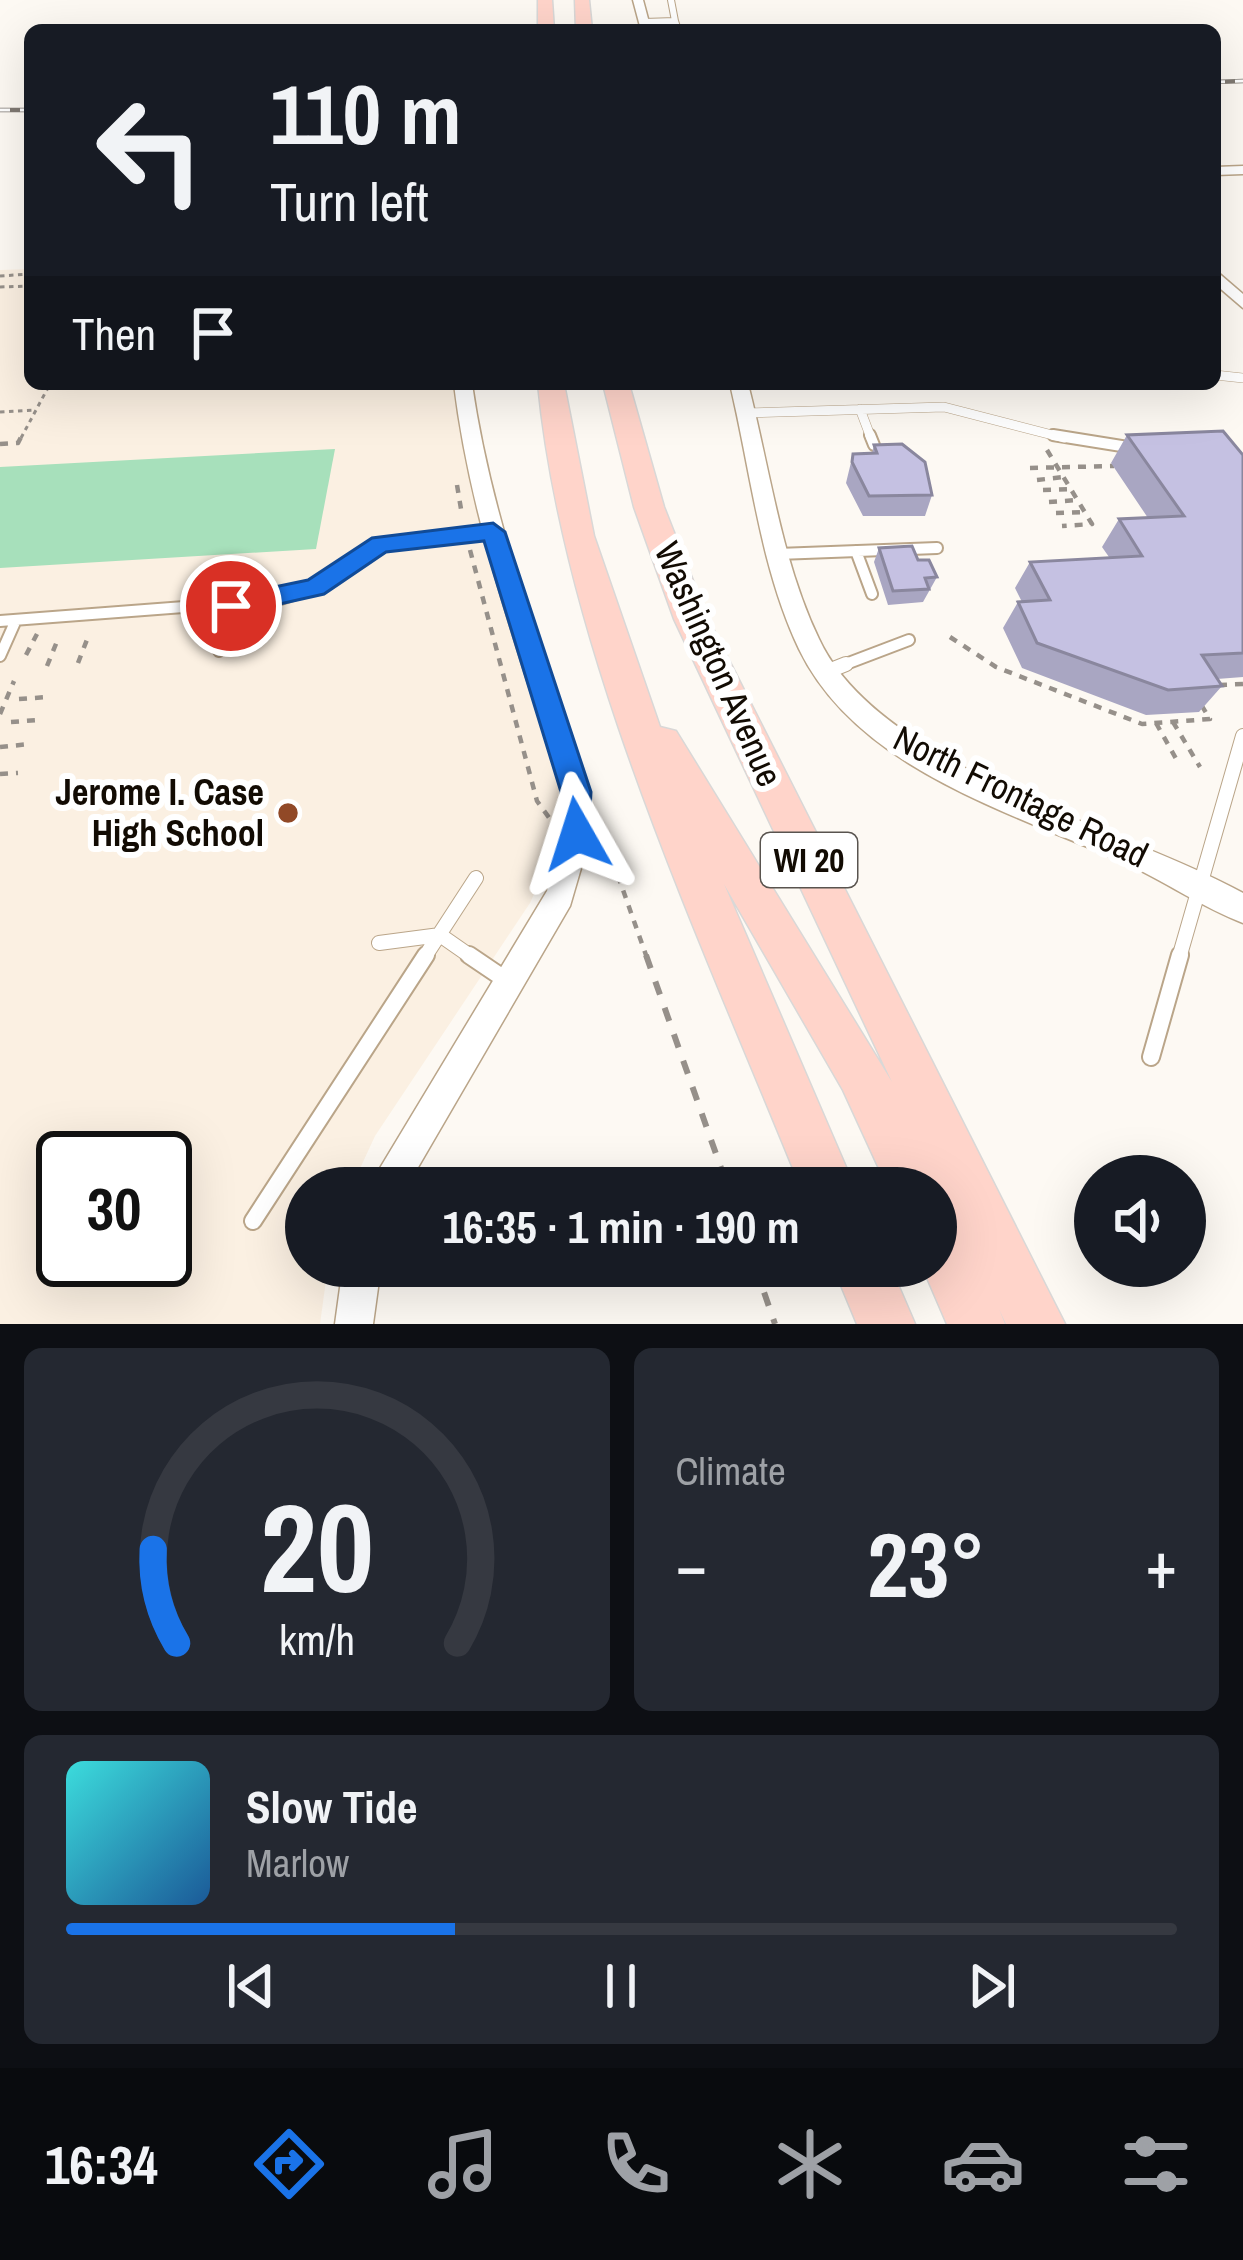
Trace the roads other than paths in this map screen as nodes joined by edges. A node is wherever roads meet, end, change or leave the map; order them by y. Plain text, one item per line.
1 (671, 0) edge
2 (675, 21) junction
3 (657, 24) edge
4 (676, 24) edge
5 (464, 390) edge
6 (551, 390) edge
7 (618, 390) edge
8 (741, 390) edge
9 (860, 409) junction
10 (747, 413) junction
11 (874, 445) edge
12 (1153, 447) edge
13 (481, 539) junction
14 (937, 548) dead end
15 (856, 550) junction
16 (778, 554) junction
17 (872, 594) dead end
18 (231, 606) junction
19 (16, 620) junction
20 (0, 621) edge
21 (910, 640) dead end
22 (219, 651) dead end
23 (0, 656) edge
24 (825, 672) junction
25 (629, 696) junction
26 (1243, 736) edge
27 (476, 878) dead end
28 (1201, 883) junction
29 (1243, 909) edge
30 (440, 935) junction
31 (379, 943) dead end
32 (507, 981) junction
33 (1151, 1057) dead end
34 (398, 1167) edge
35 (819, 1167) edge
36 (905, 1167) edge
37 (253, 1221) dead end
38 (957, 1281) edge
39 (359, 1287) edge
40 (870, 1287) edge
41 (354, 1324) edge
42 (886, 1324) edge
43 (976, 1324) edge
44 (1036, 1324) edge

1 - 2 lane
2 - 3 lane
2 - 4 lane
5 - 13 street
6 - 25 main road
7 - 44 main road, Washington Avenue / WI 20
8 - 10 street, North Frontage Road
9 - 10 lane
9 - 11 lane
9 - 12 lane
10 - 16 street, North Frontage Road
13 - 18 lane
13 - 32 street
14 - 15 lane
15 - 16 lane
15 - 17 lane
16 - 24 street, North Frontage Road
18 - 19 lane
18 - 22 lane
19 - 20 lane
19 - 23 lane
21 - 24 lane
24 - 28 street, North Frontage Road
25 - 35 main road
25 - 36 main road
26 - 28 lane
27 - 30 lane
28 - 29 street, North Frontage Road
28 - 33 lane
30 - 31 lane
30 - 32 lane
30 - 37 lane
32 - 34 street
38 - 43 main road
39 - 41 street
40 - 42 main road

